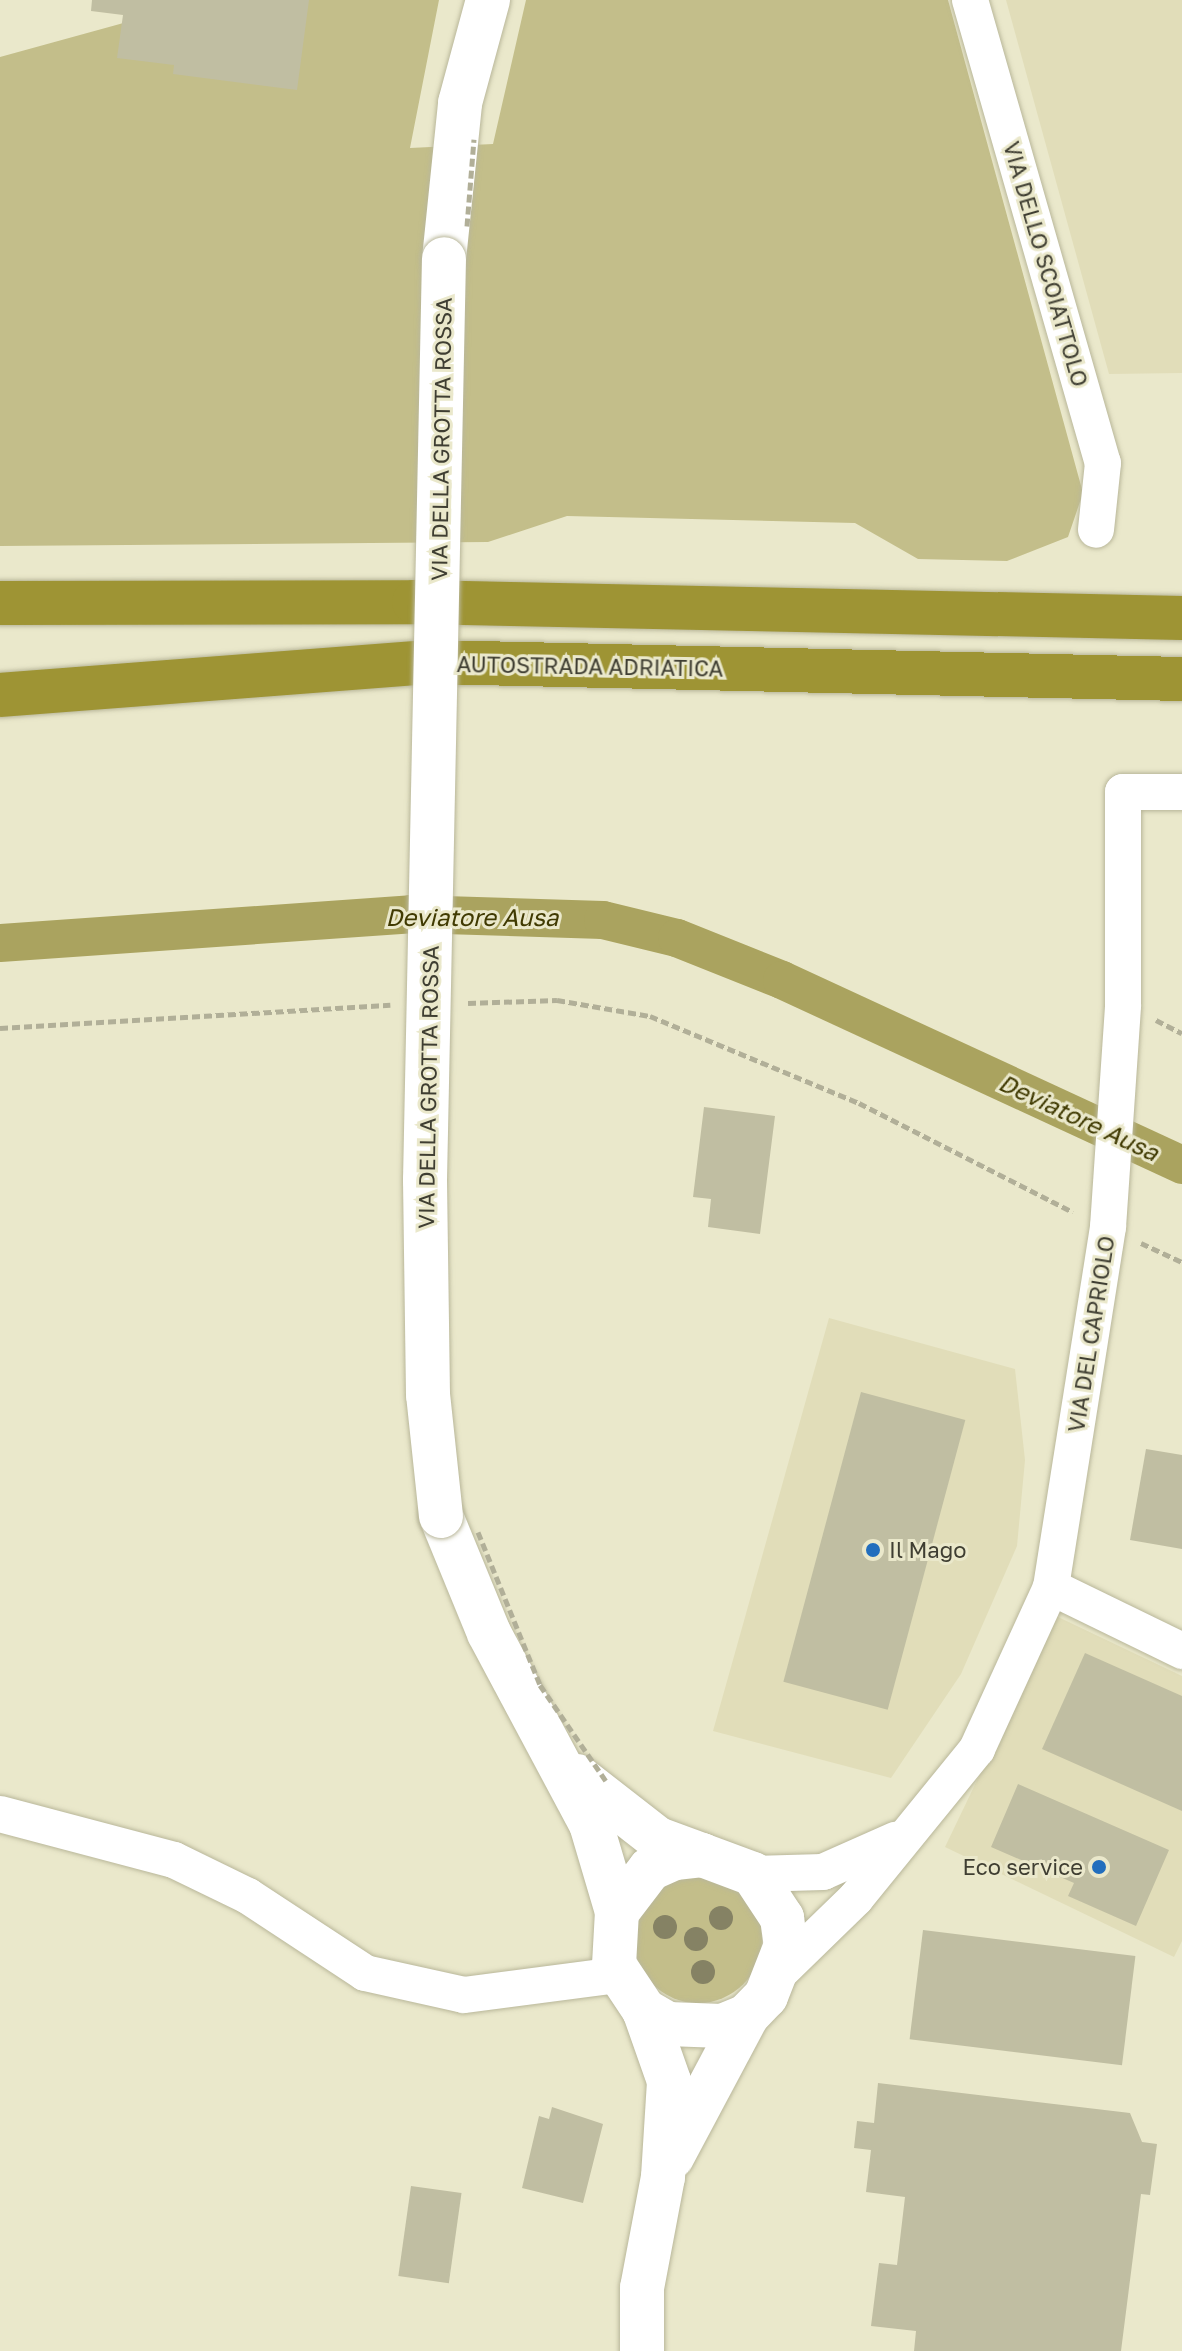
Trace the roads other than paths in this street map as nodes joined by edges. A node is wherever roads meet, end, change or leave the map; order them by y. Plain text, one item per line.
1 (488, 0) edge
2 (970, 0) edge
3 (1096, 530) dead end
4 (0, 603) edge
5 (1182, 618) edge
6 (1182, 679) edge
7 (0, 695) edge
8 (1182, 792) edge
9 (1051, 1587) junction
10 (1182, 1651) edge
11 (563, 1764) junction
12 (0, 1814) edge
13 (906, 1833) junction
14 (702, 1855) junction
15 (753, 1874) junction
16 (617, 1912) junction
17 (780, 1972) junction
18 (618, 1975) junction
19 (644, 2010) junction
20 (747, 2016) junction
21 (663, 2177) junction
22 (642, 2351) edge

1 - 11 street, VIA DELLA GROTTA ROSSA, bridge
2 - 3 street, VIA DELLO SCOIATTOLO
4 - 5 highway
6 - 7 highway, AUTOSTRADA ADRIATICA
8 - 9 street, VIA DEL CAPRIOLO
9 - 10 street
9 - 13 street, VIA DEL CAPRIOLO
11 - 14 street, VIA DELLA GROTTA ROSSA
11 - 16 street, VIA DELLA GROTTA ROSSA
12 - 18 street
13 - 15 street, VIA DEL CAPRIOLO
13 - 17 street, VIA DEL CAPRIOLO
14 - 15 street
14 - 16 street
15 - 17 street
16 - 18 street
17 - 20 street
18 - 19 street
19 - 20 street
19 - 21 street
20 - 21 street
21 - 22 street

